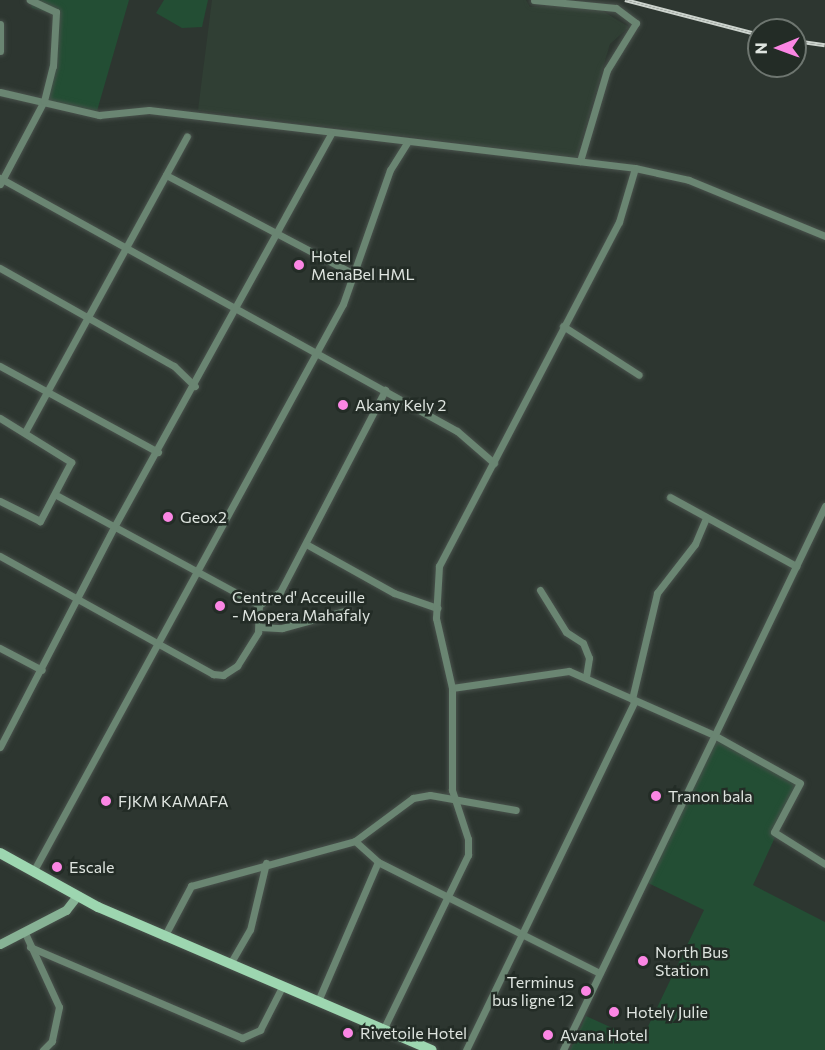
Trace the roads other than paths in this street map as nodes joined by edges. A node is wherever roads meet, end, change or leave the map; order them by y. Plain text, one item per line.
1 (30, 0) edge
2 (534, 0) edge
3 (0, 24) edge
4 (0, 51) edge
5 (0, 92) edge
6 (44, 101) junction
7 (331, 134) junction
8 (188, 136) dead end
9 (407, 143) junction
10 (579, 161) junction
11 (635, 168) junction
12 (166, 175) junction
13 (1, 180) edge
14 (277, 236) junction
15 (825, 236) edge
16 (124, 245) junction
17 (0, 268) edge
18 (352, 273) junction
19 (236, 309) junction
20 (85, 318) junction
21 (563, 326) junction
22 (316, 353) junction
23 (0, 366) edge
24 (639, 375) dead end
25 (195, 386) junction
26 (385, 390) junction
27 (47, 393) junction
28 (0, 418) edge
29 (25, 432) junction
30 (158, 452) junction
31 (494, 463) junction
32 (58, 496) junction
33 (670, 497) dead end
34 (0, 501) edge
35 (825, 506) edge
36 (706, 518) junction
37 (114, 527) junction
38 (306, 544) junction
39 (0, 556) edge
40 (796, 566) junction
41 (192, 573) junction
42 (540, 590) dead end
43 (78, 600) junction
44 (259, 605) junction
45 (437, 608) junction
46 (348, 610) dead end
47 (260, 627) junction
48 (155, 643) junction
49 (0, 648) edge
50 (42, 670) junction
51 (586, 677) junction
52 (452, 688) junction
53 (634, 700) junction
54 (714, 735) junction
55 (1, 745) edge
56 (455, 799) junction
57 (516, 810) dead end
58 (355, 841) junction
59 (0, 853) edge
60 (378, 862) junction
61 (266, 863) junction
62 (825, 864) edge
63 (33, 872) junction
64 (77, 896) junction
65 (449, 897) junction
66 (25, 933) junction
67 (521, 933) junction
68 (164, 937) junction
69 (0, 944) edge
70 (30, 947) junction
71 (230, 964) junction
72 (600, 973) junction
73 (282, 987) junction
74 (318, 1001) junction
75 (383, 1030) junction
76 (43, 1050) edge
77 (432, 1050) edge
78 (466, 1050) edge
79 (563, 1050) edge

1 - 6 street
2 - 10 street
3 - 4 street
5 - 6 street
6 - 7 street
6 - 13 street
7 - 9 street
7 - 14 street
8 - 12 street
9 - 10 street
9 - 18 street
10 - 11 street
11 - 15 street
11 - 21 street
12 - 14 street
12 - 16 street
13 - 16 street
14 - 18 street
14 - 19 street
16 - 19 street
16 - 20 street
17 - 20 street
18 - 22 street
19 - 22 street
19 - 25 street
20 - 25 street
20 - 27 street
21 - 24 street
21 - 31 street
22 - 26 street
22 - 41 street
23 - 27 street
25 - 30 street
26 - 31 street
26 - 38 street
27 - 29 street
27 - 30 street
28 - 29 street
29 - 32 street
30 - 37 street
31 - 45 street
32 - 34 street
32 - 37 street
33 - 36 street
35 - 40 street
36 - 40 street
36 - 53 street
37 - 41 street
37 - 43 street
38 - 44 street
38 - 45 street
39 - 43 street
40 - 54 street
41 - 44 street
41 - 48 street
42 - 51 street
43 - 48 street
43 - 50 street
44 - 47 street
45 - 52 street
46 - 47 street
47 - 48 street
48 - 63 street
49 - 50 street
50 - 55 street
51 - 52 street
51 - 53 street
52 - 56 street
53 - 54 street
53 - 67 street
54 - 62 street
54 - 72 street
56 - 57 street
56 - 58 street
56 - 65 street
58 - 60 street
58 - 61 street
59 - 63 main road
60 - 65 street
60 - 74 street
61 - 68 street
61 - 71 street
63 - 64 main road
64 - 66 street
64 - 68 main road
65 - 67 street
65 - 75 street
66 - 69 street
66 - 70 street
67 - 72 street
67 - 78 street
68 - 71 main road
70 - 73 street
70 - 76 street
71 - 73 main road
72 - 79 street
73 - 74 main road
74 - 75 main road
75 - 77 main road

